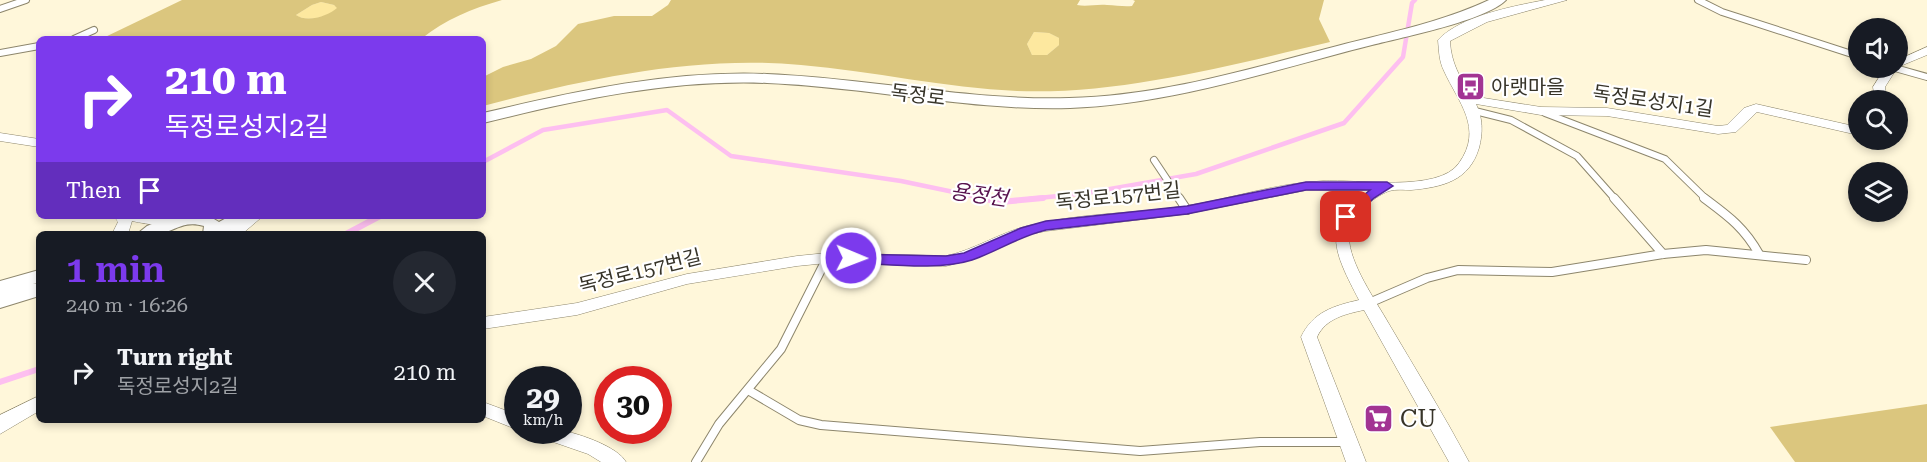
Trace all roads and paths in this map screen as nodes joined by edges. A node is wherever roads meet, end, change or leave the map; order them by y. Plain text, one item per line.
1 (26, 0) edge
2 (1499, 0) edge
3 (1562, 0) edge
4 (1698, 0) edge
5 (0, 9) edge
6 (94, 30) dead end
7 (81, 36) edge
8 (36, 47) edge
9 (1927, 51) edge
10 (0, 53) edge
11 (1848, 53) edge
12 (1908, 60) edge
13 (1908, 70) edge
14 (1927, 77) edge
15 (1472, 105) junction
16 (528, 106) junction
17 (1541, 111) junction
18 (486, 117) edge
19 (486, 121) edge
20 (1848, 129) edge
21 (0, 137) edge
22 (36, 143) edge
23 (1154, 160) dead end
24 (1387, 186) junction
25 (1187, 210) junction
26 (128, 219) edge
27 (144, 219) edge
28 (180, 219) junction
29 (232, 219) edge
30 (252, 219) edge
31 (210, 225) edge
32 (142, 231) edge
33 (150, 231) edge
34 (236, 231) edge
35 (1663, 254) junction
36 (1759, 254) junction
37 (827, 258) junction
38 (1806, 260) dead end
39 (36, 277) edge
40 (0, 288) edge
41 (36, 290) edge
42 (0, 301) edge
43 (1369, 303) junction
44 (486, 323) edge
45 (748, 390) junction
46 (36, 404) edge
47 (486, 410) edge
48 (504, 417) edge
49 (0, 427) edge
50 (1348, 442) junction
51 (581, 444) edge
52 (616, 462) edge
53 (696, 462) edge
54 (1356, 462) edge
55 (1459, 462) edge

1 - 5 lane
2 - 16 street, 독정로
3 - 15 street
4 - 11 lane
6 - 7 lane
8 - 10 lane
9 - 12 street
13 - 14 lane
15 - 17 street, 독정로성지1길
15 - 24 street, 독정로157번길
15 - 35 lane
16 - 18 street, 독정로
16 - 19 street, 독정로
17 - 20 street, 독정로성지1길
17 - 36 lane
21 - 22 street
23 - 25 lane
24 - 25 street, 독정로157번길
24 - 43 street
25 - 37 street, 독정로157번길
26 - 32 street
27 - 28 street
28 - 31 street
28 - 33 street
29 - 31 street
30 - 34 street
35 - 36 lane
35 - 43 lane
36 - 38 lane
37 - 44 street, 독정로157번길
37 - 45 lane
39 - 40 street
41 - 42 street
43 - 50 street
43 - 55 street
45 - 50 lane
45 - 53 lane
46 - 49 street
47 - 48 street
50 - 54 street
51 - 52 street

